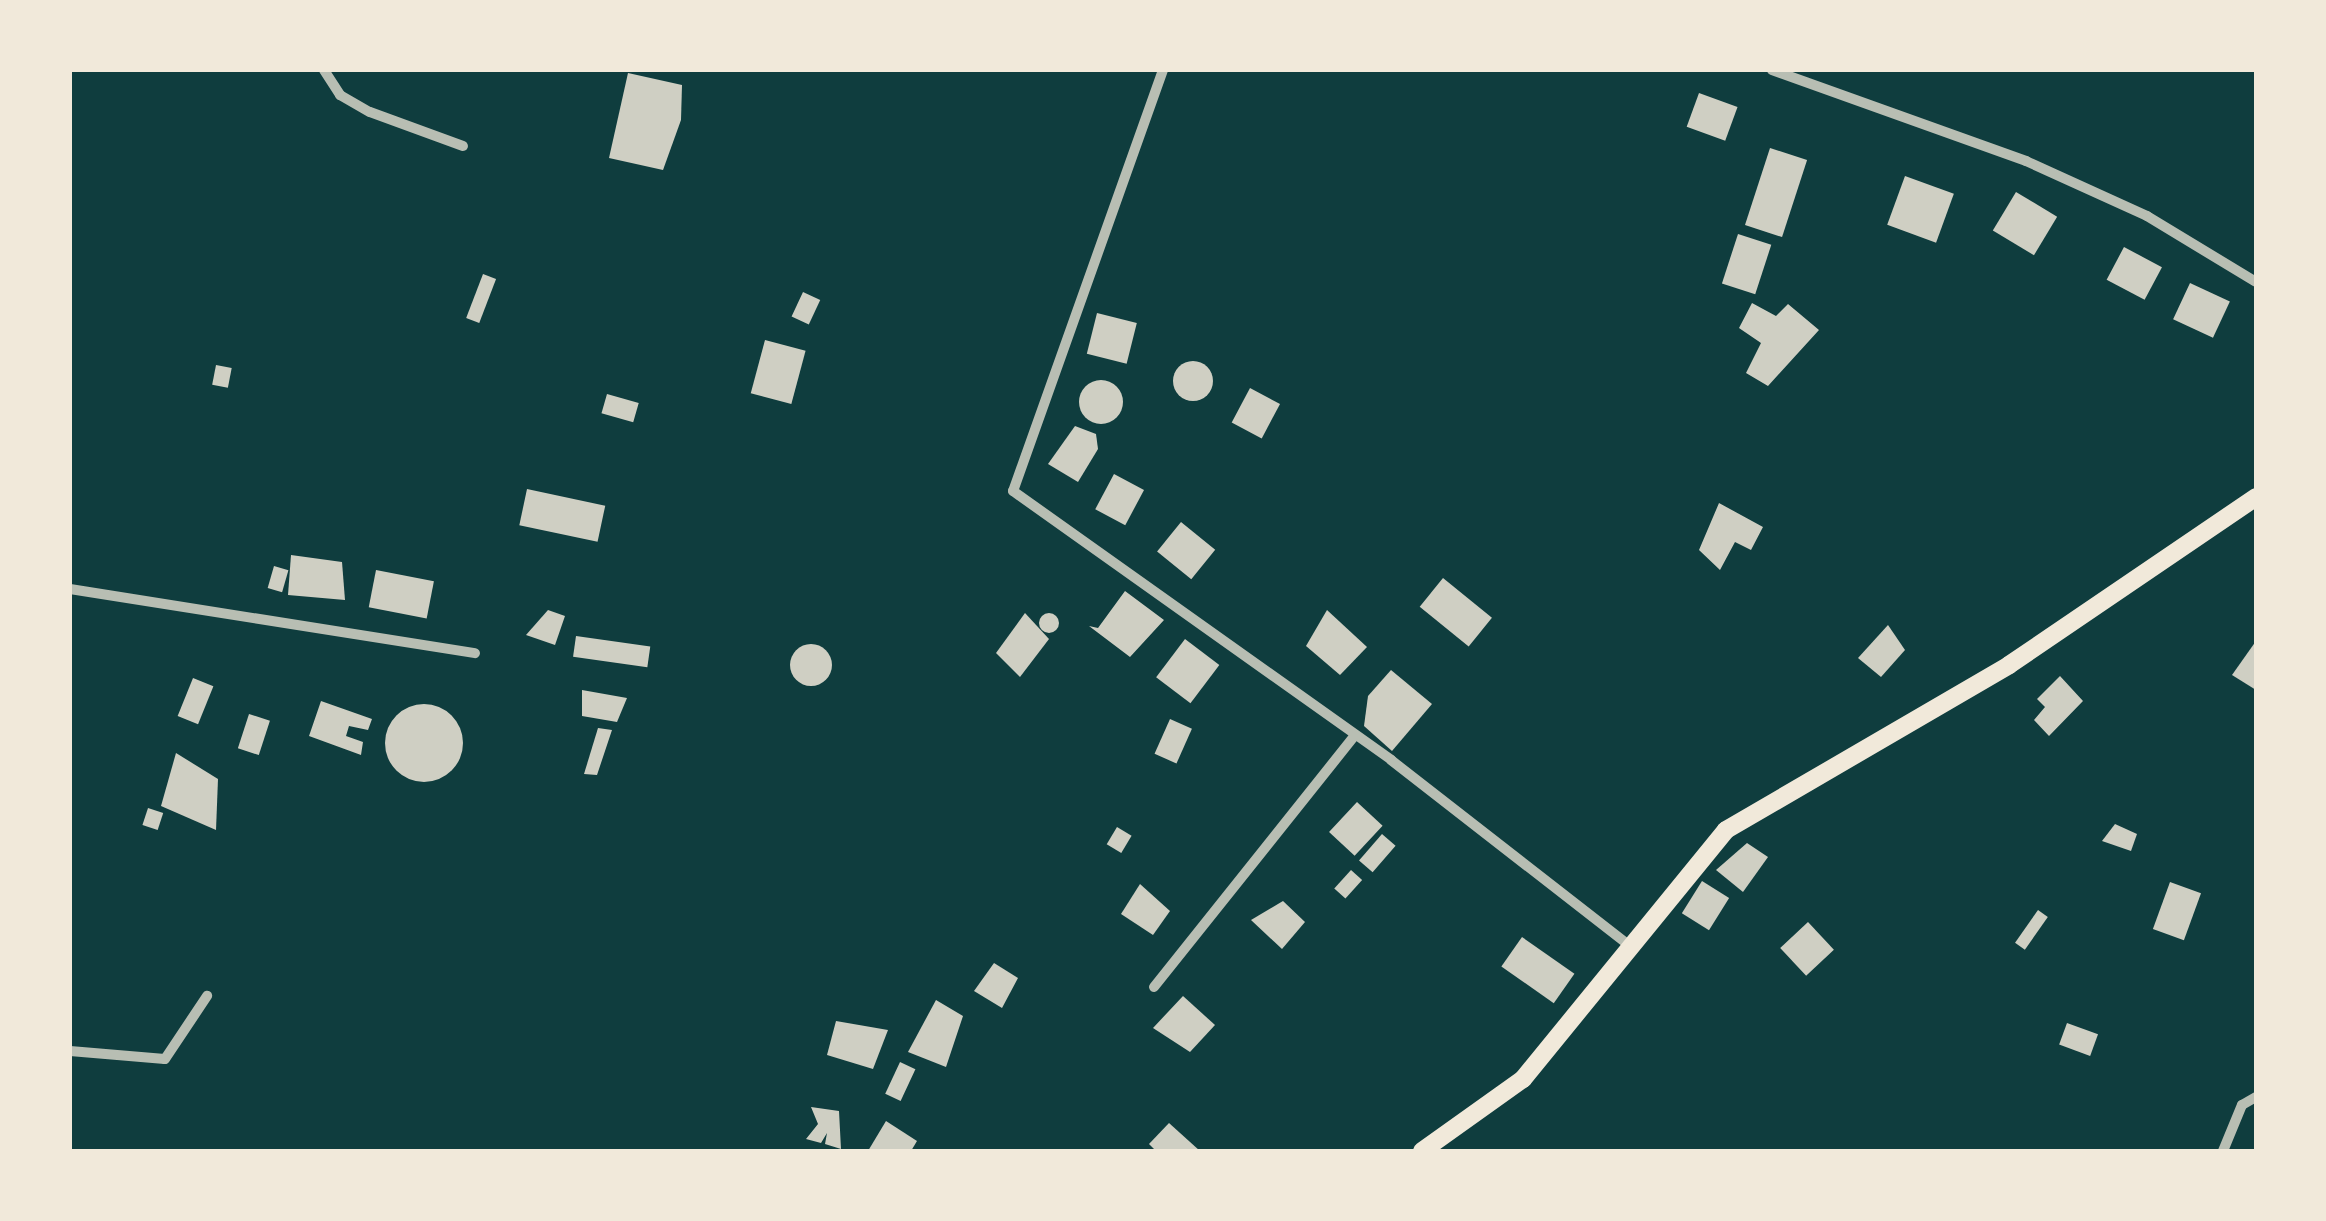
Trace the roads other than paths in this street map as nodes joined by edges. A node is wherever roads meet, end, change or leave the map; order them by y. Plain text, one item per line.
1 (324, 70) edge
2 (1163, 70) edge
3 (1772, 70) edge
4 (463, 146) dead end
5 (2256, 282) edge
6 (2256, 497) edge
7 (70, 589) edge
8 (475, 653) dead end
9 (1354, 738) junction
10 (1629, 945) junction
11 (1154, 987) dead end
12 (208, 996) dead end
13 (70, 1051) edge
14 (2256, 1098) edge
15 (1422, 1151) edge
16 (2222, 1151) edge

1 - 4 street
2 - 9 street
3 - 5 street
6 - 10 main road
7 - 8 street
9 - 10 street
9 - 11 street
10 - 15 main road
12 - 13 street
14 - 16 street

